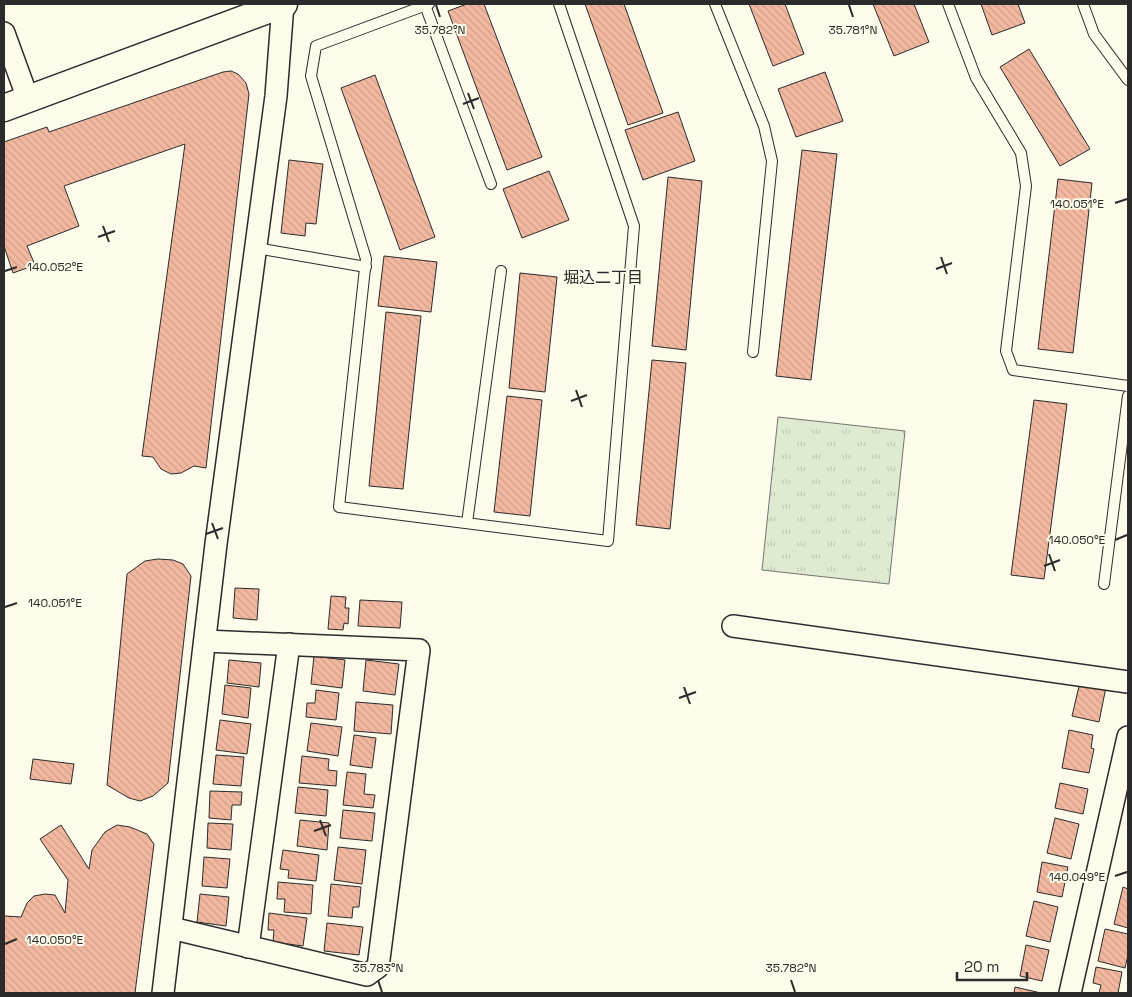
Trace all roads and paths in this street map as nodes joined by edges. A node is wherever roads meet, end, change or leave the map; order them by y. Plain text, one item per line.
1 (283, 4) edge
2 (560, 4) edge
3 (715, 4) edge
4 (948, 4) edge
5 (1083, 4) edge
6 (427, 5) edge
7 (4, 33) edge
8 (1128, 80) edge
9 (16, 104) edge
10 (491, 184) dead end
11 (256, 248) junction
12 (366, 267) junction
13 (500, 271) dead end
14 (753, 352) dead end
15 (1128, 386) edge
16 (1128, 396) edge
17 (467, 524) junction
18 (1104, 584) dead end
19 (733, 626) dead end
20 (205, 641) junction
21 (289, 644) junction
22 (1128, 682) edge
23 (1128, 736) edge
24 (171, 928) junction
25 (248, 947) junction
26 (163, 993) edge
27 (1070, 993) edge

1 - 9 street
1 - 11 street
2 - 17 lane
3 - 14 lane
4 - 15 lane
5 - 8 lane
6 - 10 lane
6 - 12 lane
7 - 9 street
11 - 12 lane
11 - 20 street
12 - 17 lane
13 - 17 lane
16 - 18 lane
19 - 22 street
20 - 21 street
20 - 24 street
21 - 25 street
21 - 25 street
23 - 27 street
24 - 25 street
24 - 26 street

